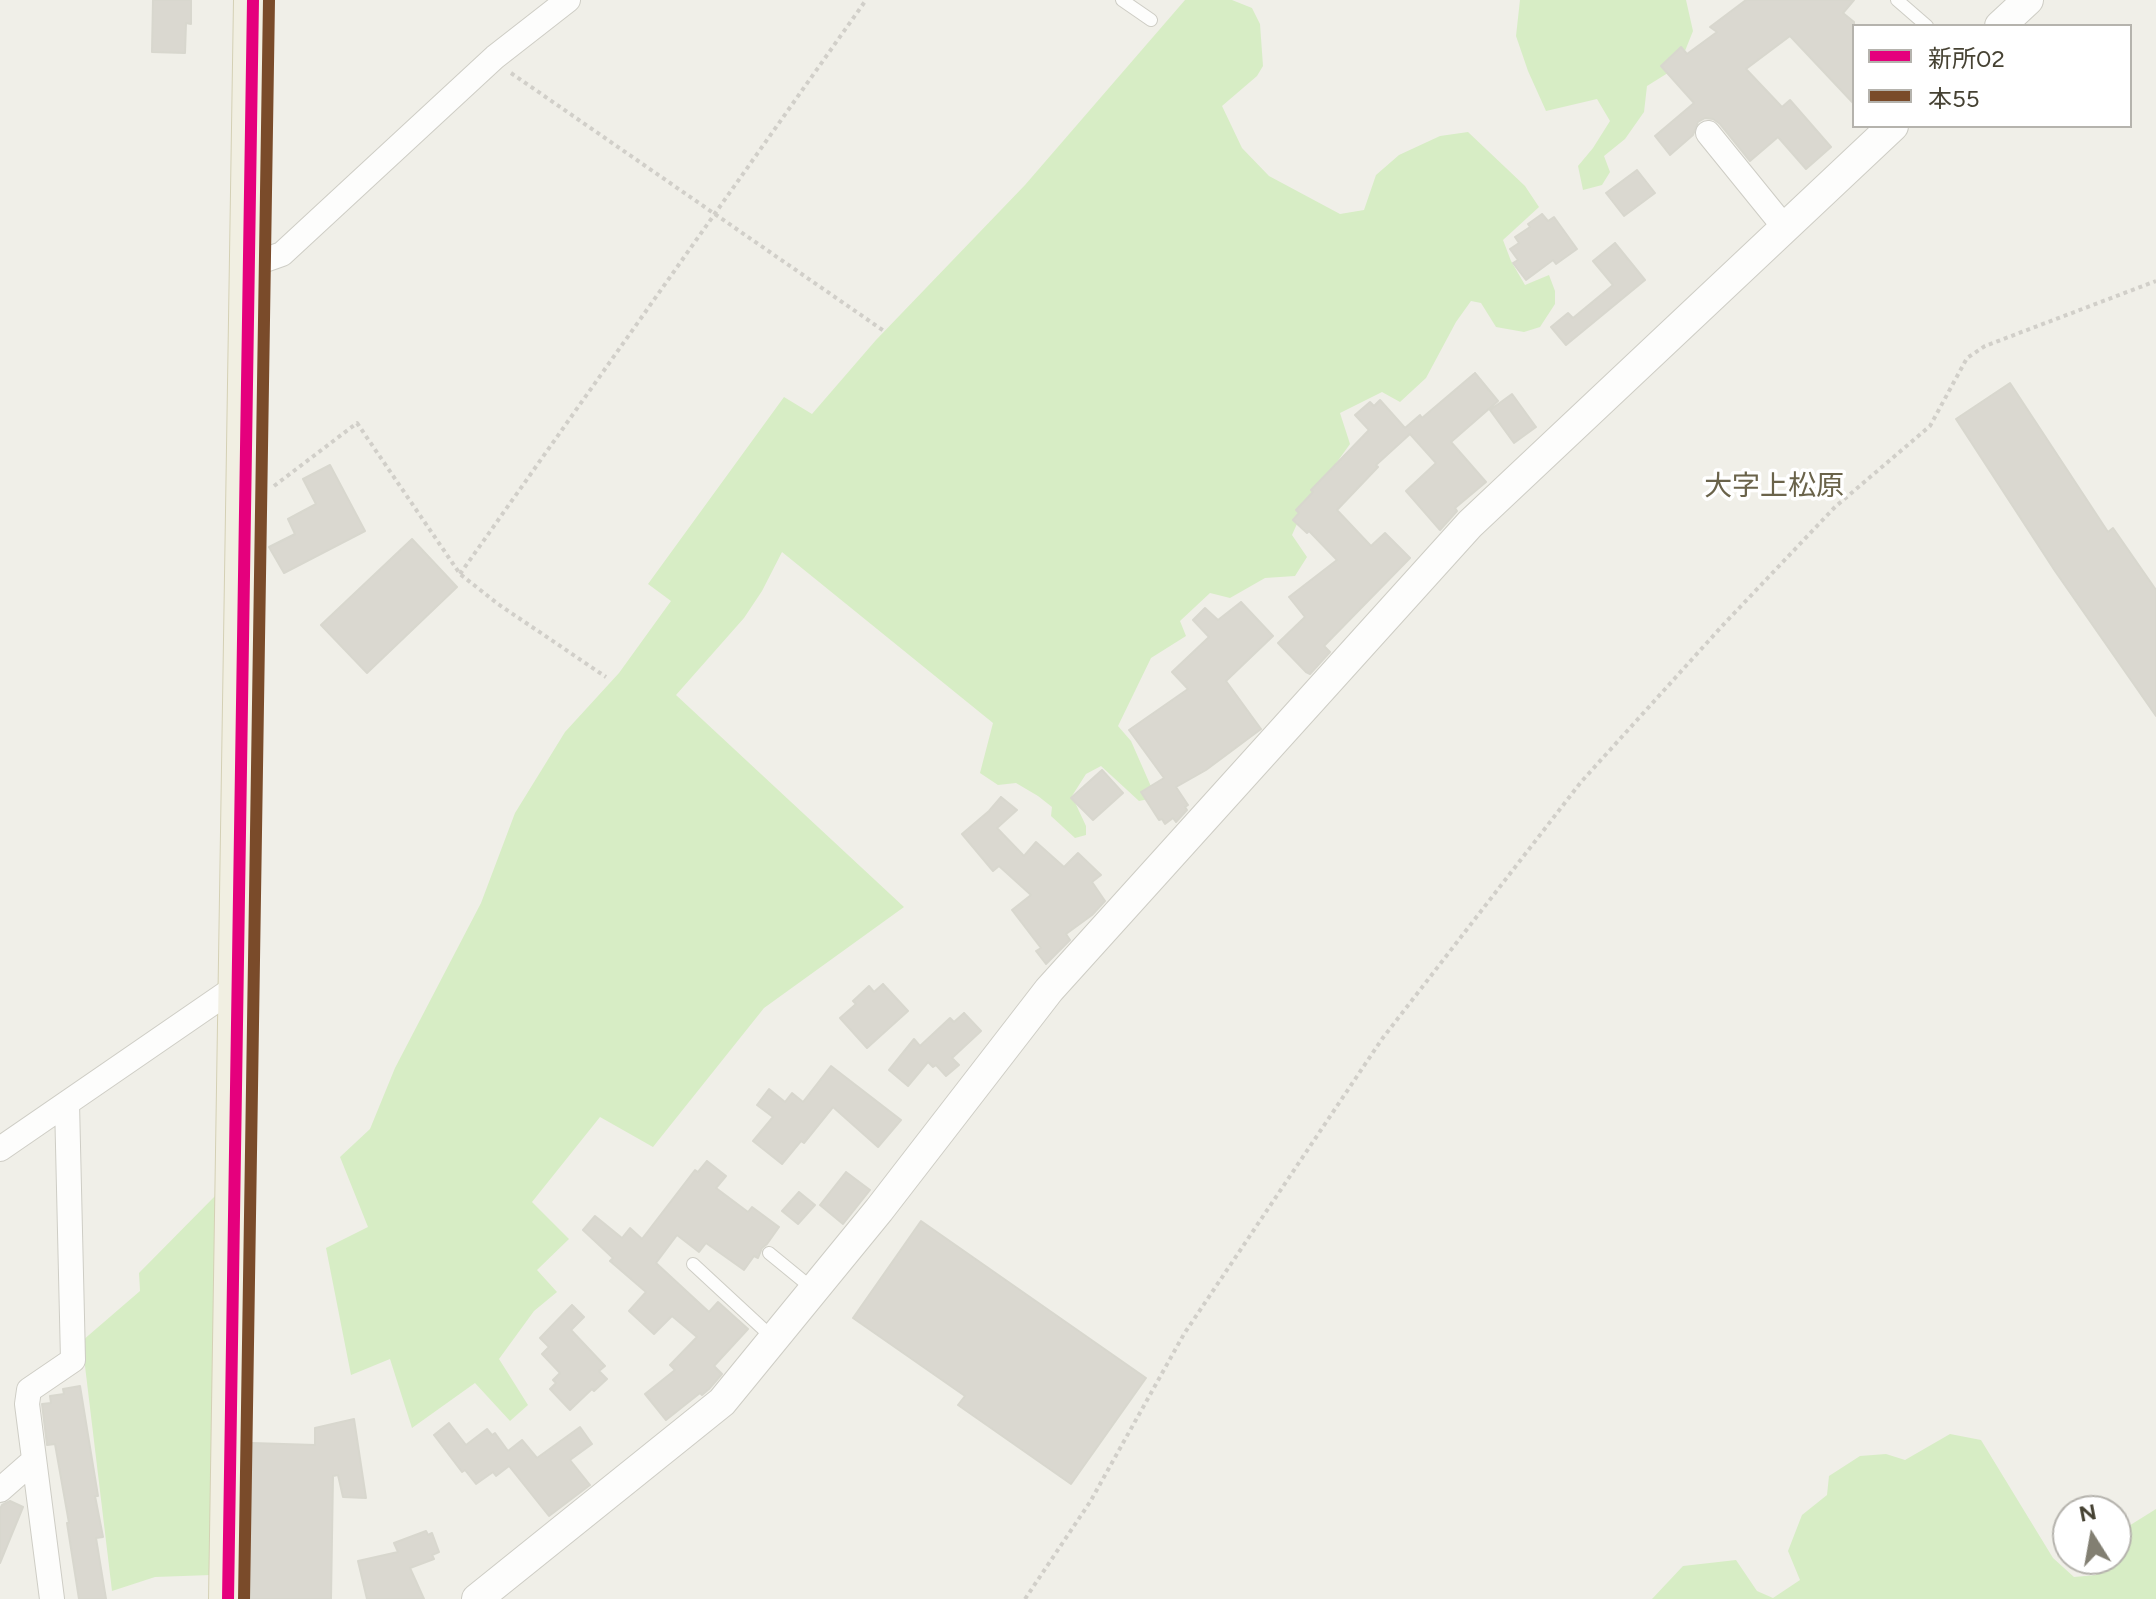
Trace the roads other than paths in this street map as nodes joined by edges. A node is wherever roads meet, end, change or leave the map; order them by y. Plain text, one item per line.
1 (253, 0) edge
2 (568, 0) edge
3 (1122, 0) edge
4 (1897, 0) edge
5 (2028, 0) edge
6 (1151, 20) dead end
7 (1925, 24) edge
8 (2002, 24) edge
9 (1891, 128) edge
10 (1708, 133) dead end
11 (1785, 228) junction
12 (248, 266) junction
13 (237, 986) junction
14 (67, 1103) junction
15 (0, 1149) edge
16 (769, 1253) dead end
17 (693, 1264) dead end
18 (814, 1290) junction
19 (774, 1339) junction
20 (33, 1461) junction
21 (0, 1490) edge
22 (52, 1599) edge
23 (228, 1599) edge
24 (477, 1599) edge

1 - 12 main road
2 - 12 street
3 - 6 lane
4 - 7 lane
5 - 8 street
9 - 11 street
10 - 11 street
11 - 18 street
12 - 13 main road
13 - 14 street
13 - 23 main road
14 - 15 street
14 - 20 street
16 - 18 lane
17 - 19 lane
18 - 19 street
19 - 24 street
20 - 21 street
20 - 22 street

